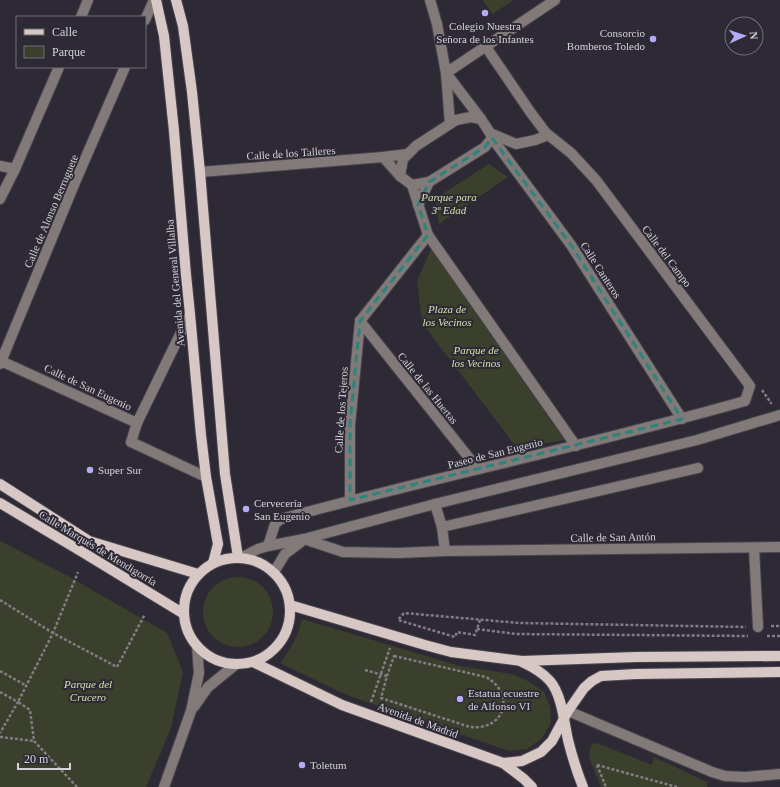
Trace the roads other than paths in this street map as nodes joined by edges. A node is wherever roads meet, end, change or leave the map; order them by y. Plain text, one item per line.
1 (88, 0) edge
2 (155, 0) edge
3 (176, 0) edge
4 (430, 0) edge
5 (555, 0) edge
6 (81, 16) edge
7 (146, 18) edge
8 (486, 47) junction
9 (59, 68) edge
10 (125, 68) edge
11 (446, 73) junction
12 (481, 118) junction
13 (450, 124) junction
14 (548, 135) junction
15 (491, 136) junction
16 (408, 154) junction
17 (383, 157) junction
18 (0, 166) edge
19 (15, 169) junction
20 (200, 172) junction
21 (400, 176) junction
22 (429, 182) junction
23 (412, 185) junction
24 (0, 199) edge
25 (418, 205) junction
26 (428, 235) junction
27 (190, 314) junction
28 (360, 321) junction
29 (1, 362) edge
30 (745, 401) joint
31 (780, 415) edge
32 (682, 419) junction
33 (137, 423) junction
34 (576, 446) junction
35 (698, 468) dead end
36 (478, 469) junction
37 (206, 477) junction
38 (0, 484) edge
39 (350, 500) junction
40 (0, 503) edge
41 (435, 504) junction
42 (442, 527) junction
43 (304, 539) junction
44 (268, 546) junction
45 (780, 547) edge
46 (754, 548) junction
47 (445, 551) junction
48 (239, 558) junction
49 (213, 563) junction
50 (274, 572) junction
51 (198, 574) junction
52 (290, 605) junction
53 (184, 614) junction
54 (758, 627) road end
55 (197, 647) junction
56 (780, 656) edge
57 (522, 661) junction
58 (253, 662) junction
59 (235, 665) junction
60 (780, 672) edge
61 (192, 711) junction
62 (566, 715) junction
63 (503, 763) junction
64 (780, 774) edge
65 (164, 787) edge
66 (532, 787) edge
67 (583, 787) edge

1 - 6 street
2 - 7 street
2 - 27 main road, Avenida del General Villalba
3 - 20 main road
4 - 11 street
5 - 8 street
8 - 11 street
8 - 14 street, Calle del Campo
9 - 19 street
10 - 29 street, Calle de Alonso Berruguete
11 - 12 street
11 - 13 street
12 - 13 street
12 - 15 street
13 - 16 street
14 - 15 street
14 - 30 street, Calle del Campo
15 - 22 street
15 - 32 street, Calle Canteros
16 - 17 street, Calle de los Talleres
16 - 21 street
17 - 20 street, Calle de los Talleres
17 - 21 street
18 - 19 street
19 - 24 street
20 - 48 main road
21 - 23 street
22 - 23 street
22 - 25 street
23 - 25 street
25 - 26 street
26 - 28 street
26 - 34 street
27 - 33 street
27 - 37 main road, Avenida del General Villalba
28 - 36 street, Calle de las Huertas
28 - 39 street, Calle de los Tejeros
29 - 33 street, Calle de San Eugenio
30 - 32 street, Paseo de San Eugenio
31 - 41 street
32 - 34 street, Paseo de San Eugenio
33 - 37 street, Calle de San Eugenio
34 - 36 street, Paseo de San Eugenio
35 - 42 street
36 - 39 street, Paseo de San Eugenio
37 - 49 main road, Avenida del General Villalba
38 - 51 main road, Calle Marqués de Mendigorría
39 - 44 street, Paseo de San Eugenio
40 - 53 main road, Calle Marqués de Mendigorría
41 - 42 street
41 - 43 street
42 - 47 street
43 - 44 street
43 - 47 street, Calle de San Antón
43 - 50 street
44 - 48 street
45 - 46 street, Calle de San Antón
46 - 47 street, Calle de San Antón
46 - 54 street
48 - 49 main road
48 - 50 main road
49 - 51 main road
50 - 52 main road
51 - 53 main road
52 - 57 main road
52 - 58 main road
53 - 55 main road
55 - 59 main road
55 - 61 street
56 - 57 main road
57 - 62 main road
58 - 59 main road
58 - 63 main road, Avenida de Madrid
59 - 61 street
60 - 62 main road, Avenida de Madrid
61 - 65 street
62 - 63 main road, Avenida de Madrid
62 - 64 street
62 - 67 main road
63 - 66 main road

